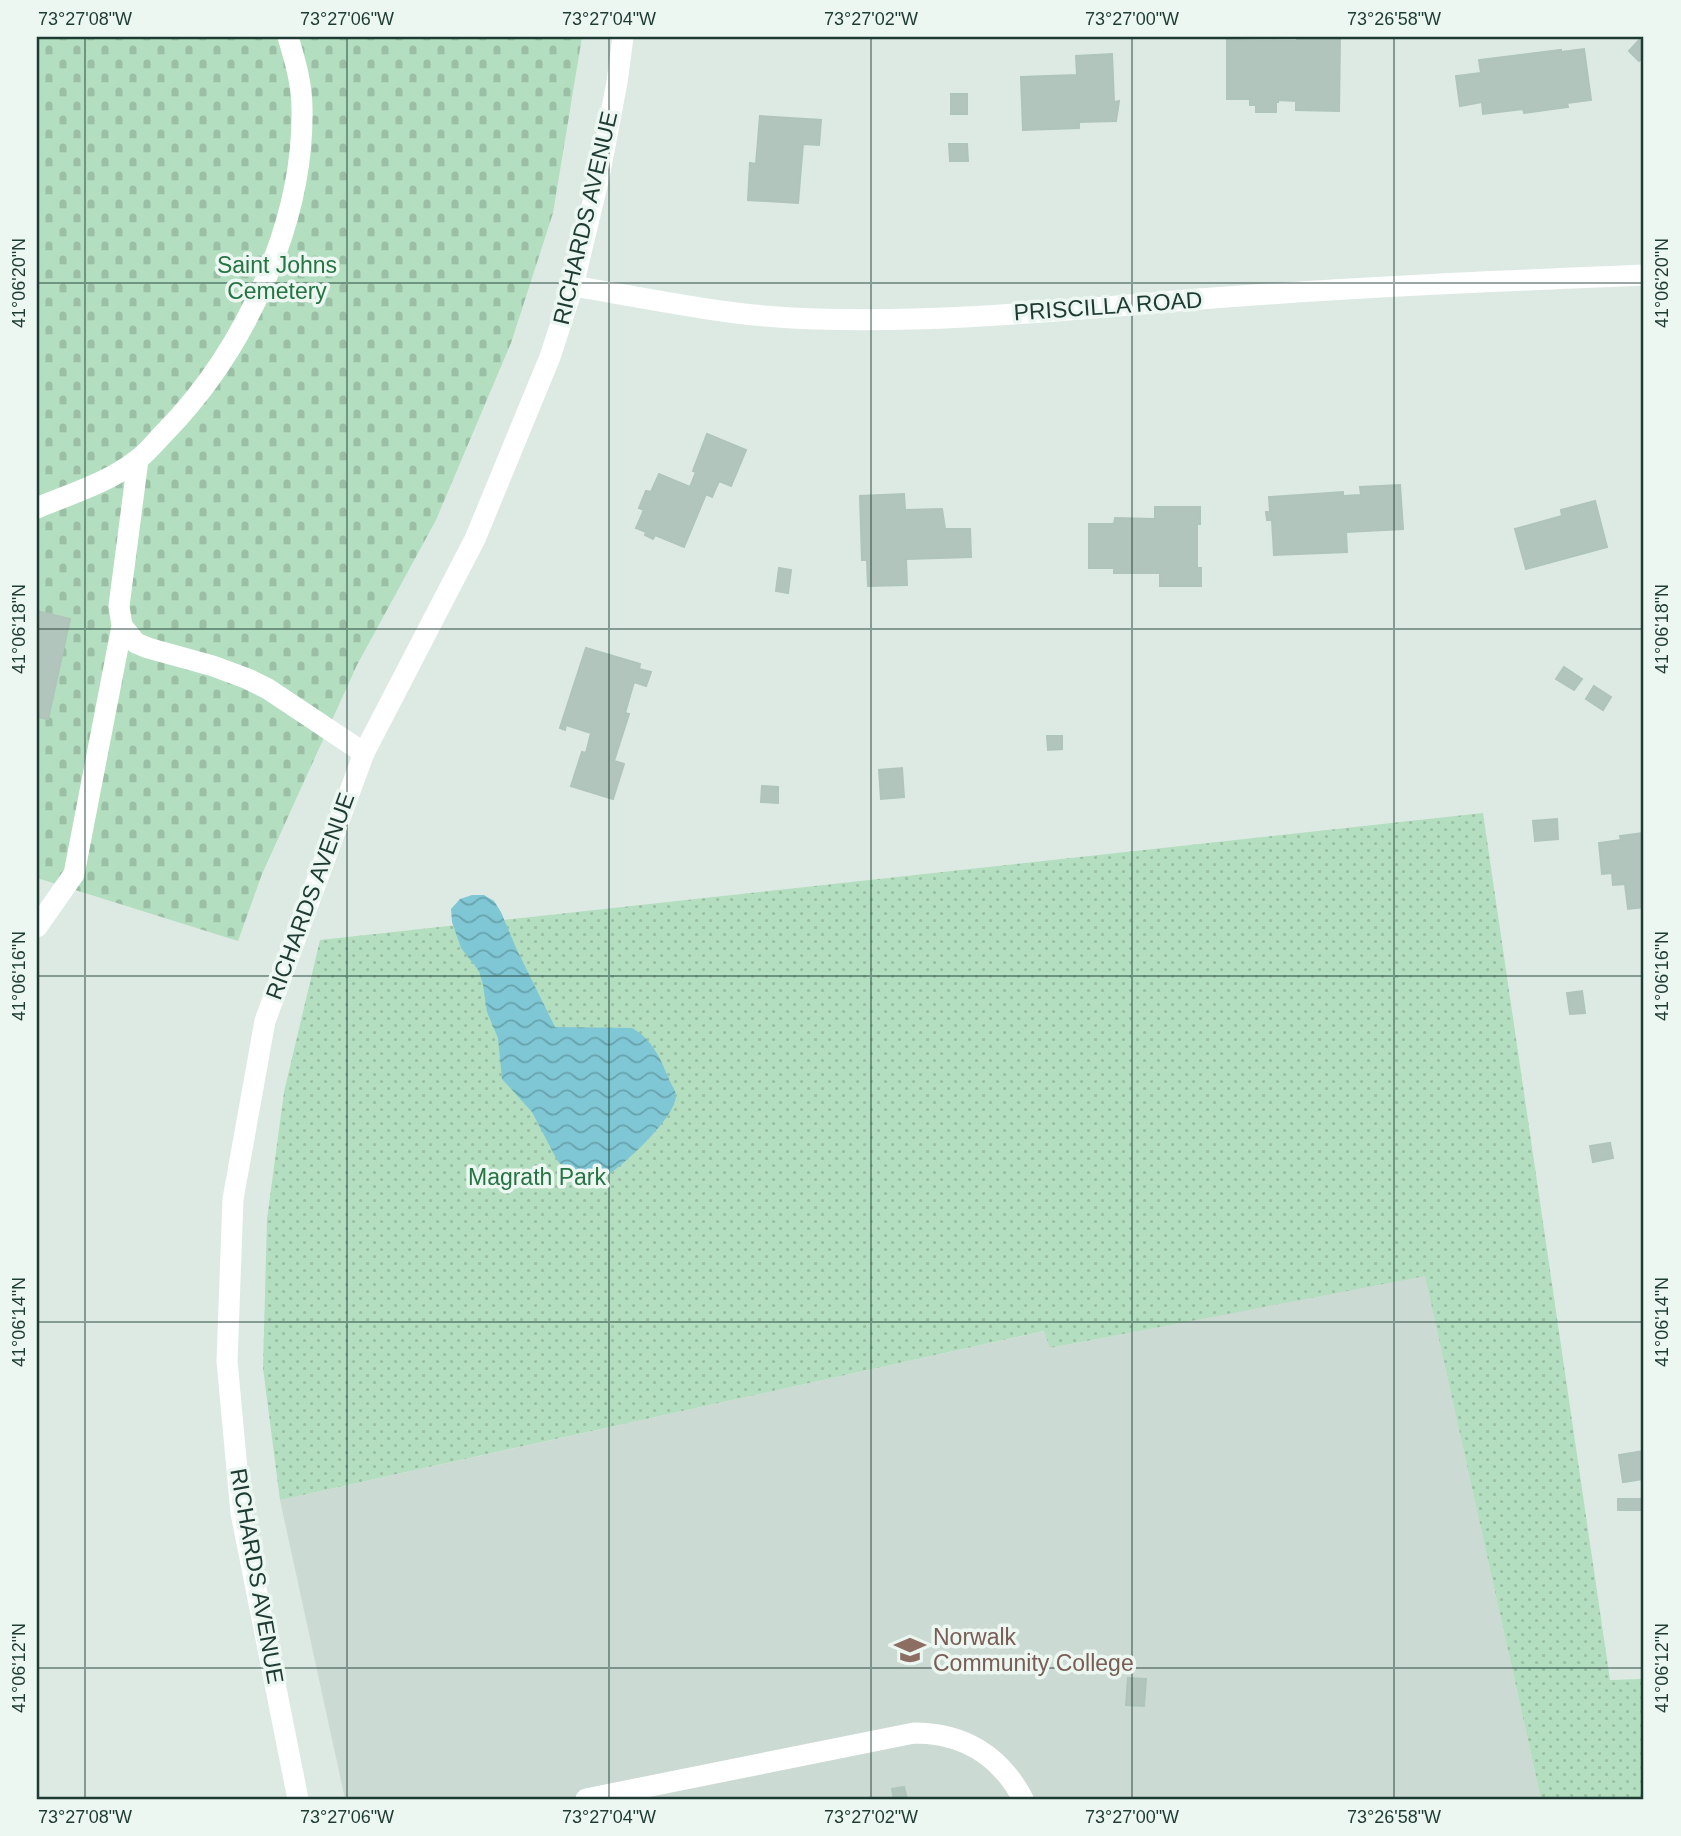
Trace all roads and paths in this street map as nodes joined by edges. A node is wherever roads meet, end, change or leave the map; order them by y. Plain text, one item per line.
1 (288, 37) edge
2 (623, 37) edge
3 (1644, 275) edge
4 (573, 286) junction
5 (138, 460) junction
6 (37, 508) edge
7 (122, 626) junction
8 (364, 753) junction
9 (37, 928) edge
10 (298, 1799) edge
11 (586, 1799) edge
12 (1023, 1799) edge

1 - 5 street
2 - 4 street, RICHARDS AVENUE
3 - 4 street, PRISCILLA ROAD
4 - 8 street, RICHARDS AVENUE
5 - 6 street
5 - 7 street
7 - 8 street
7 - 9 street
8 - 10 street, RICHARDS AVENUE
11 - 12 street

